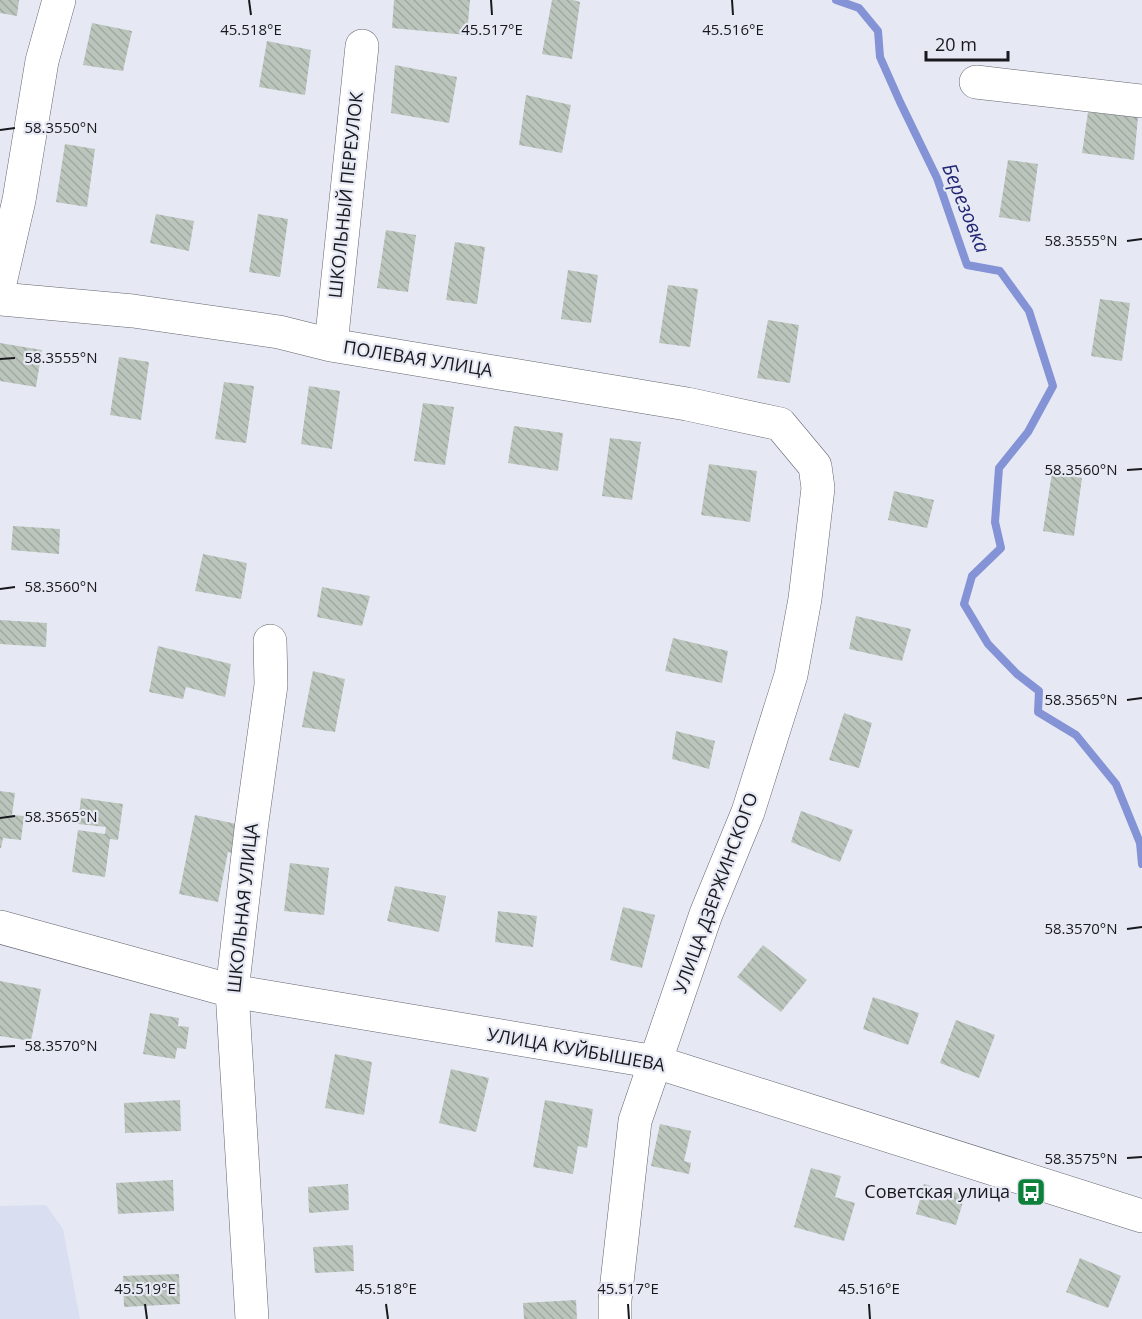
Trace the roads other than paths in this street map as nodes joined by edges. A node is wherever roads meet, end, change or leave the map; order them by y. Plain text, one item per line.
1 (59, 0) edge
2 (362, 46) dead end
3 (976, 82) dead end
4 (1142, 101) edge
5 (0, 283) edge
6 (0, 299) edge
7 (331, 345) junction
8 (815, 466) joint
9 (270, 641) dead end
10 (0, 927) edge
11 (232, 992) junction
12 (656, 1062) junction
13 (1142, 1216) edge
14 (252, 1319) edge
15 (615, 1319) edge

1 - 5 street
2 - 7 street, ШКОЛЬНЫЙ ПЕРЕУЛОК
3 - 4 street
6 - 7 street, ПОЛЕВАЯ УЛИЦА
7 - 8 street, ПОЛЕВАЯ УЛИЦА
8 - 12 street, УЛИЦА ДЗЕРЖИНСКОГО
9 - 11 street, ШКОЛЬНАЯ УЛИЦА
10 - 11 street, УЛИЦА КУЙБЫШЕВА
11 - 12 street, УЛИЦА КУЙБЫШЕВА
11 - 14 street, ШКОЛЬНАЯ УЛИЦА
12 - 13 street, УЛИЦА КУЙБЫШЕВА
12 - 15 street, УЛИЦА ДЗЕРЖИНСКОГО

